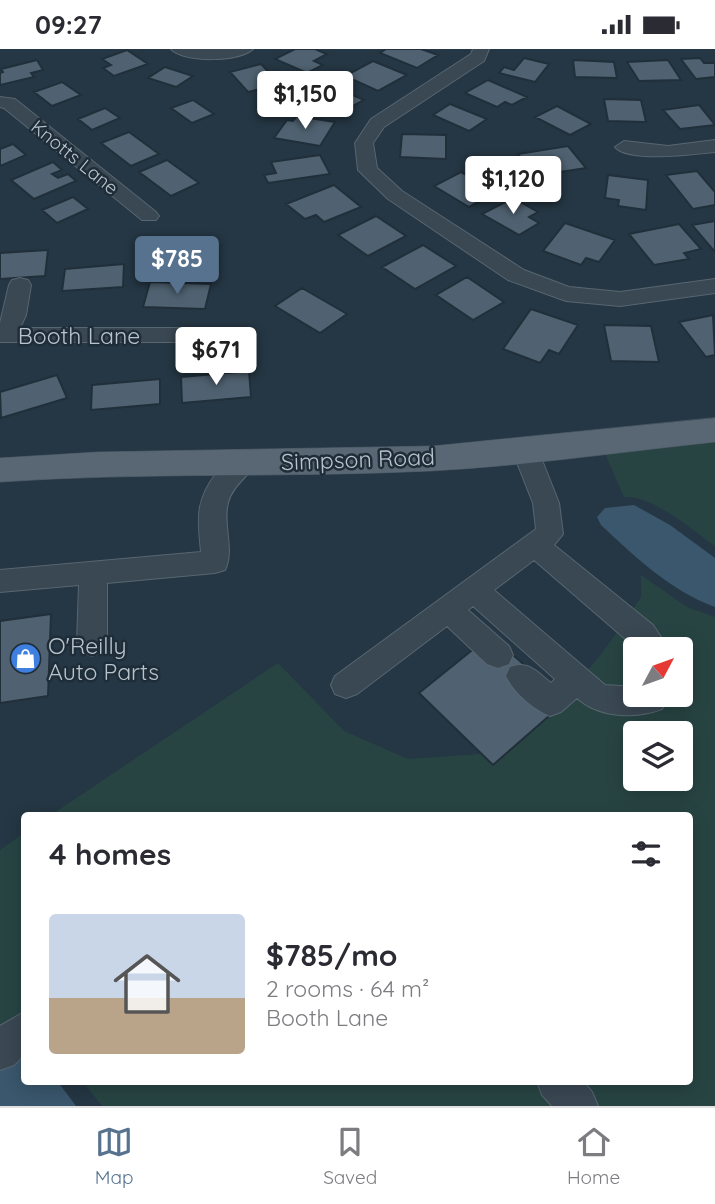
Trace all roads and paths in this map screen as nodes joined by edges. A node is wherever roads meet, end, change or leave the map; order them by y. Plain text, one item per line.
1 (179, 49) edge
2 (245, 49) edge
3 (481, 49) edge
4 (0, 102) edge
5 (624, 146) dead end
6 (715, 146) edge
7 (149, 216) dead end
8 (20, 285) dead end
9 (715, 286) edge
10 (2, 335) edge
11 (242, 335) dead end
12 (715, 430) edge
13 (525, 450) junction
14 (244, 462) junction
15 (0, 470) edge
16 (534, 544) junction
17 (93, 573) junction
18 (0, 581) edge
19 (474, 590) junction
20 (447, 610) junction
21 (645, 637) edge
22 (92, 643) dead end
23 (498, 655) dead end
24 (521, 676) dead end
25 (577, 680) junction
26 (346, 685) dead end
27 (623, 702) edge
28 (21, 1034) edge
29 (0, 1051) edge
30 (560, 1085) edge
31 (578, 1106) edge

1 - 2 street
3 - 9 street
4 - 7 street, Knotts Lane
5 - 6 street
8 - 10 street
10 - 11 street, Booth Lane
12 - 13 main road, Simpson Road
13 - 14 main road, Simpson Road
13 - 16 street
14 - 15 main road, Simpson Road
14 - 17 street
16 - 19 street
16 - 21 street
17 - 18 street
17 - 22 street
19 - 20 street
19 - 25 street
20 - 23 street
20 - 26 street
24 - 25 street
25 - 27 street
28 - 29 street
30 - 31 street

